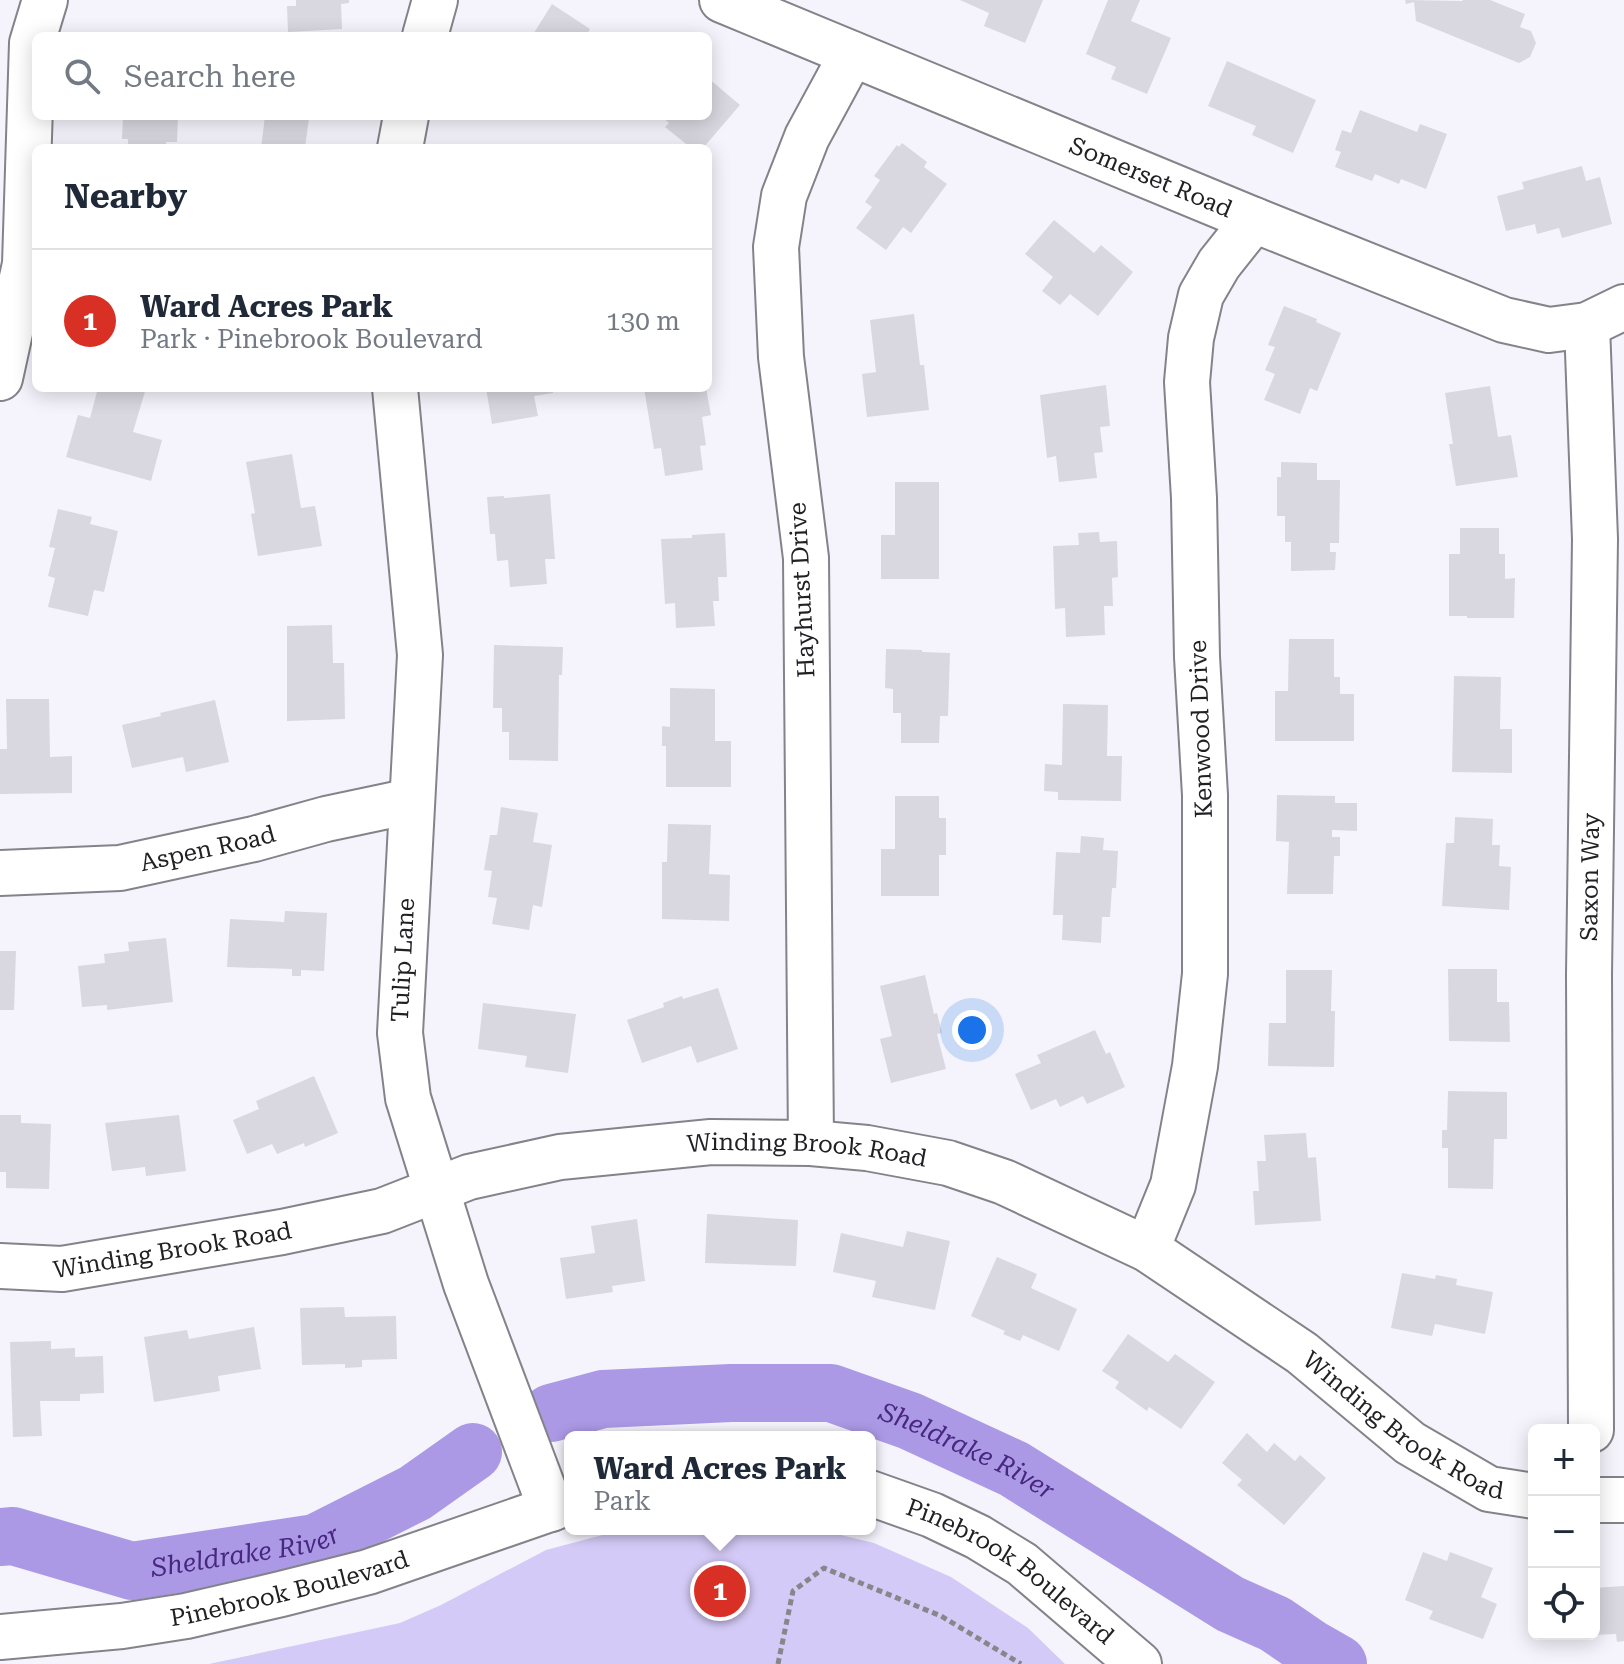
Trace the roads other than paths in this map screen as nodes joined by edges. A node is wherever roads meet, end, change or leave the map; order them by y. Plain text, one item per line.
1 (45, 0) edge
2 (435, 0) edge
3 (722, 0) edge
4 (35, 32) edge
5 (426, 32) edge
6 (32, 43) edge
7 (852, 54) junction
8 (405, 120) edge
9 (401, 144) edge
10 (1254, 220) junction
11 (1605, 316) edge
12 (0, 378) edge
13 (395, 392) edge
14 (411, 801) junction
15 (0, 873) edge
16 (811, 1143) junction
17 (436, 1190) junction
18 (1147, 1249) junction
19 (0, 1266) edge
20 (1591, 1424) edge
21 (876, 1495) edge
22 (1528, 1495) edge
23 (1600, 1500) edge
24 (1624, 1500) edge
25 (560, 1505) edge
26 (0, 1637) edge
27 (1139, 1664) edge

1 - 4 street
2 - 5 street
3 - 7 street, Somerset Road
6 - 12 street
7 - 10 street, Somerset Road
7 - 16 street, Hayhurst Drive
8 - 9 street
10 - 11 street, Somerset Road
10 - 18 street, Kenwood Drive
11 - 20 street, Saxon Way
13 - 14 street, Tulip Lane
14 - 15 street, Aspen Road
14 - 17 street, Tulip Lane
16 - 17 street, Winding Brook Road
16 - 18 street, Winding Brook Road
17 - 19 street, Winding Brook Road
17 - 25 street, Tulip Lane
18 - 22 street, Winding Brook Road
21 - 27 street, Pinebrook Boulevard
23 - 24 street
25 - 26 street, Pinebrook Boulevard

